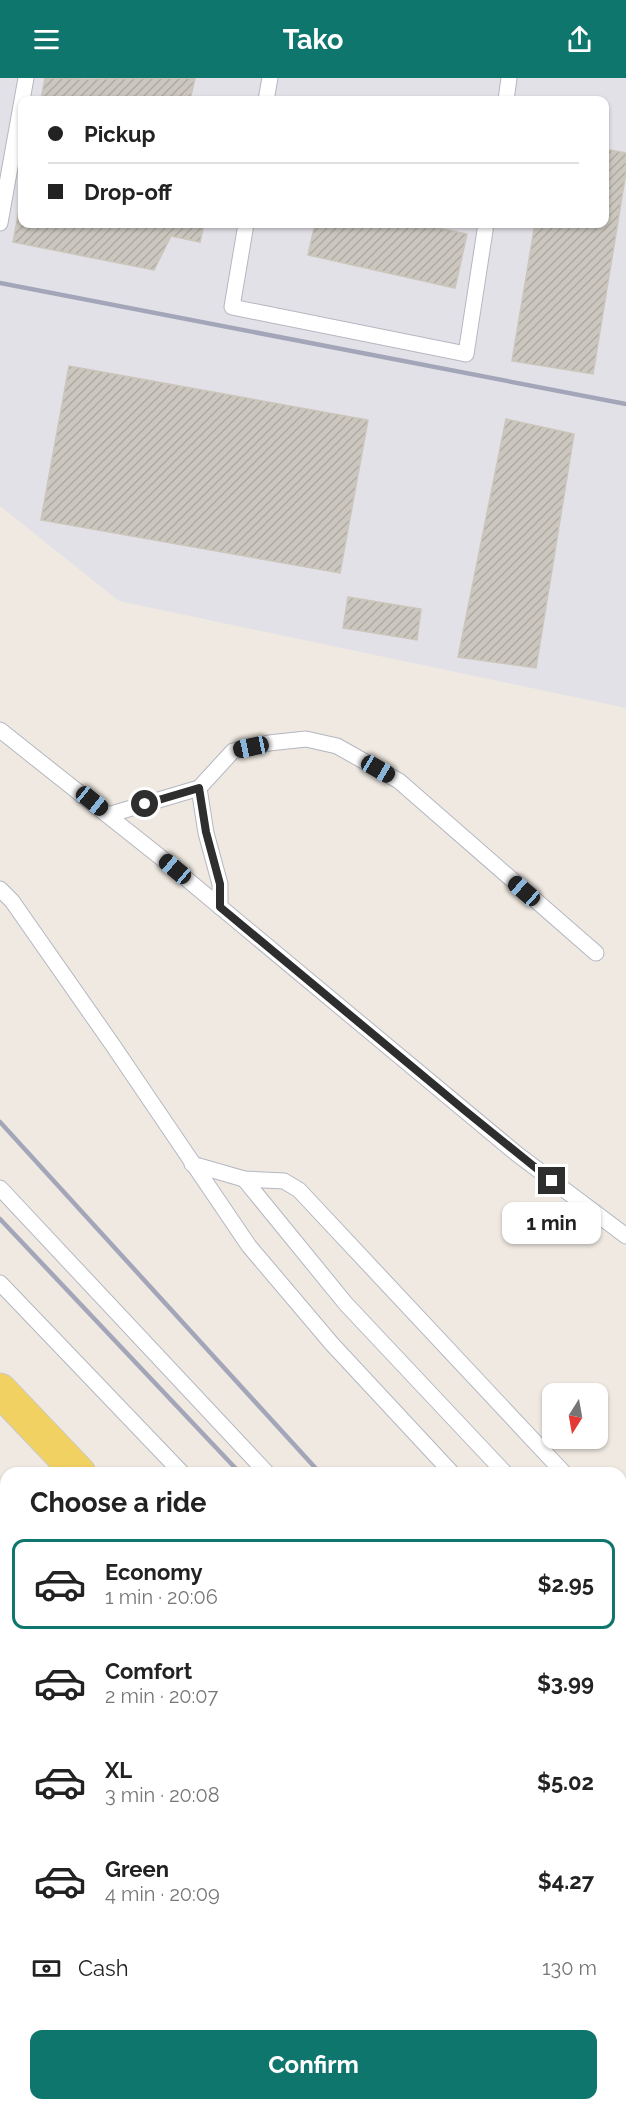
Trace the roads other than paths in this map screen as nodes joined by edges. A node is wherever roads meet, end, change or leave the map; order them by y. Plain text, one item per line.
1 (26, 78) edge
2 (270, 78) edge
3 (509, 78) edge
4 (23, 96) edge
5 (267, 96) edge
6 (507, 96) edge
7 (18, 123) edge
8 (0, 223) edge
9 (245, 228) edge
10 (485, 228) edge
11 (0, 730) edge
12 (199, 788) junction
13 (108, 815) junction
14 (0, 889) edge
15 (220, 907) junction
16 (596, 953) dead end
17 (192, 1164) junction
18 (244, 1179) junction
19 (0, 1188) edge
20 (626, 1236) edge
21 (0, 1283) edge
22 (0, 1390) edge
23 (73, 1467) edge
24 (176, 1467) edge
25 (261, 1467) edge
26 (446, 1467) edge
27 (499, 1467) edge
28 (558, 1467) edge

1 - 4 lane
2 - 5 lane
3 - 6 lane
7 - 8 lane
9 - 10 lane
11 - 13 lane
12 - 13 lane
12 - 15 lane
12 - 16 lane
13 - 15 lane
14 - 17 lane
15 - 20 lane
17 - 18 lane
17 - 26 lane
18 - 27 lane
18 - 28 lane
19 - 25 lane
21 - 24 lane
22 - 23 main road

